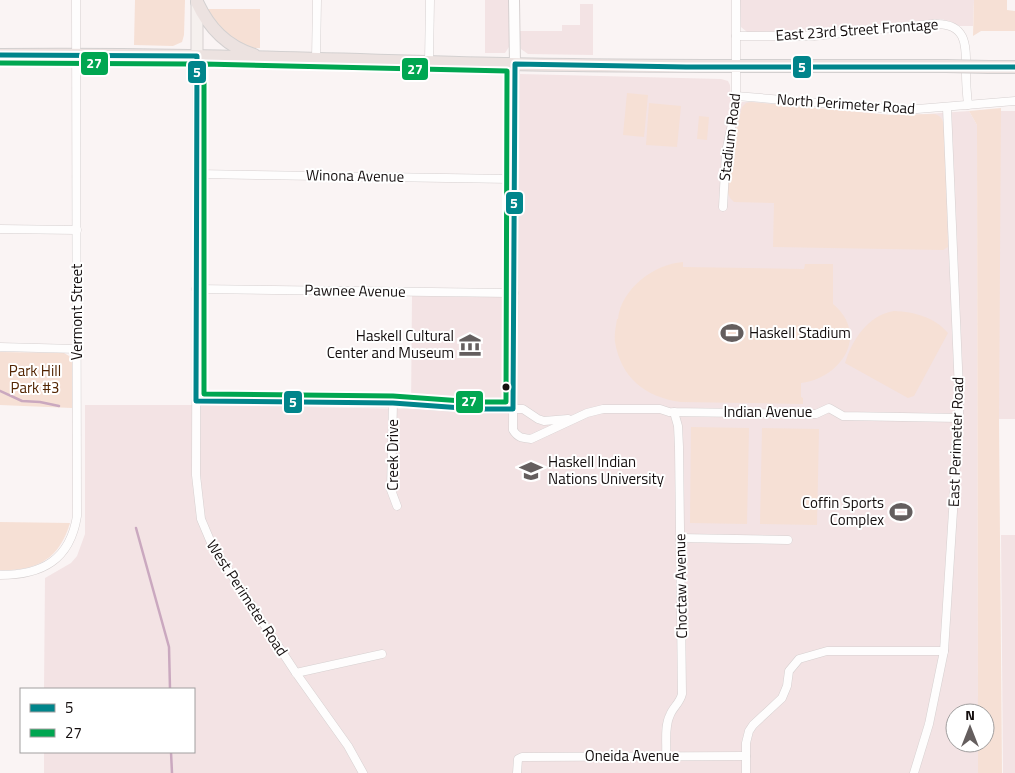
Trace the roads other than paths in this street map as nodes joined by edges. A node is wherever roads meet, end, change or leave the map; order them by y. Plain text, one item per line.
1 (76, 0) edge
2 (316, 0) edge
3 (430, 0) edge
4 (514, 0) edge
5 (736, 0) edge
6 (197, 1) edge
7 (736, 36) junction
8 (76, 54) junction
9 (0, 55) edge
10 (197, 56) junction
11 (263, 58) junction
12 (316, 59) junction
13 (429, 62) junction
14 (515, 64) junction
15 (736, 66) junction
16 (1015, 67) edge
17 (736, 96) junction
18 (1015, 102) edge
19 (968, 106) junction
20 (948, 108) junction
21 (196, 174) junction
22 (514, 179) junction
23 (723, 207) dead end
24 (0, 229) edge
25 (76, 230) junction
26 (196, 289) junction
27 (514, 293) junction
28 (0, 347) edge
29 (77, 349) junction
30 (196, 401) junction
31 (393, 403) junction
32 (513, 409) junction
33 (674, 412) junction
34 (576, 418) junction
35 (959, 418) junction
36 (397, 506) dead end
37 (680, 538) junction
38 (788, 540) dead end
39 (0, 575) edge
40 (944, 651) junction
41 (382, 654) dead end
42 (296, 673) junction
43 (666, 756) junction
44 (746, 756) junction
45 (363, 773) edge
46 (517, 773) edge
47 (746, 773) edge
48 (914, 773) edge

1 - 8 street, Vermont Street
2 - 12 street
3 - 13 street
4 - 14 street
5 - 7 street, Stadium Road
6 - 10 main road
6 - 11 main road
7 - 15 street, Stadium Road
7 - 19 street, East 23rd Street Frontage
8 - 9 main road
8 - 10 main road
8 - 25 street, Vermont Street
10 - 11 main road
10 - 21 street, West Perimeter Road
11 - 12 main road
12 - 13 main road
13 - 14 main road
14 - 15 main road
14 - 22 street
15 - 16 main road, bridge
15 - 17 street, Stadium Road
17 - 20 street, North Perimeter Road
17 - 23 street, Stadium Road
18 - 19 street, North Perimeter Road
19 - 20 street, North Perimeter Road
20 - 35 street, East Perimeter Road
21 - 22 street, Winona Avenue
21 - 26 street, West Perimeter Road
22 - 27 street
24 - 25 street
25 - 29 street, Vermont Street
26 - 27 street, Pawnee Avenue
26 - 30 street, West Perimeter Road
27 - 32 street
28 - 29 street
29 - 39 street, Vermont Street
30 - 31 street, Indian Avenue
30 - 42 street, West Perimeter Road
31 - 32 street, Indian Avenue
31 - 36 street, Creek Drive
32 - 34 street, Indian Avenue
32 - 34 street, Indian Avenue
33 - 34 street, Indian Avenue
33 - 35 street, Indian Avenue
33 - 37 street, Choctaw Avenue
35 - 40 street, East Perimeter Road
37 - 38 street
37 - 43 street, Choctaw Avenue
40 - 44 street
40 - 48 street, East Perimeter Road
41 - 42 street
42 - 45 street, West Perimeter Road
43 - 44 street, Oneida Avenue
43 - 46 street, Oneida Avenue
44 - 47 street

